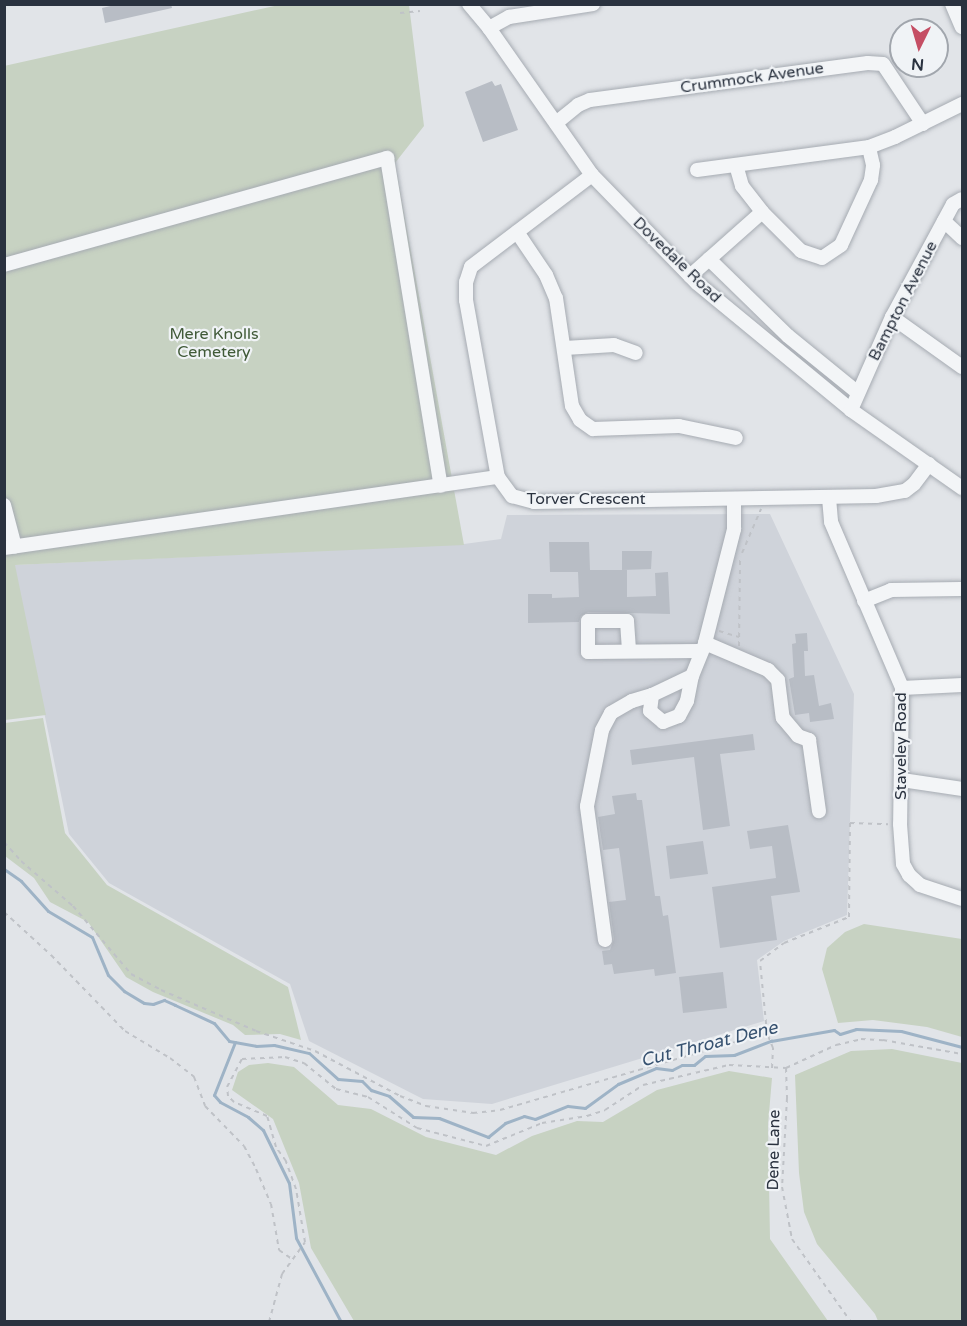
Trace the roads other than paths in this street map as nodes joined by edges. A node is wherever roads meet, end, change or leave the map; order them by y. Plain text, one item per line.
1 (470, 4) edge
2 (593, 4) edge
3 (952, 4) edge
4 (963, 27) edge
5 (489, 28) junction
6 (963, 104) edge
7 (556, 123) junction
8 (923, 124) junction
9 (868, 147) junction
10 (736, 165) junction
11 (697, 170) dead end
12 (592, 175) junction
13 (963, 199) edge
14 (762, 212) junction
15 (944, 221) junction
16 (517, 232) junction
17 (963, 238) edge
18 (710, 259) junction
19 (4, 266) edge
20 (690, 276) junction
21 (892, 317) junction
22 (565, 348) junction
23 (636, 353) dead end
24 (963, 367) edge
25 (857, 392) junction
26 (851, 410) junction
27 (736, 438) dead end
28 (929, 464) junction
29 (498, 477) junction
30 (441, 486) junction
31 (963, 488) edge
32 (829, 498) junction
33 (734, 499) junction
34 (4, 505) edge
35 (10, 547) edge
36 (961, 589) dead end
37 (864, 601) junction
38 (702, 647) junction
39 (629, 651) dead end
40 (692, 676) junction
41 (963, 685) edge
42 (902, 688) junction
43 (652, 695) junction
44 (902, 780) junction
45 (963, 789) edge
46 (819, 811) dead end
47 (963, 899) edge
48 (605, 940) dead end

1 - 5 street, Dovedale Road
2 - 5 street
3 - 4 street
5 - 7 street, Dovedale Road
6 - 8 street
7 - 8 street, Crummock Avenue
7 - 12 street, Dovedale Road
8 - 9 street
9 - 10 street
9 - 14 street
10 - 11 street
10 - 14 street
12 - 16 street
12 - 20 street, Dovedale Road
13 - 15 street, Bampton Avenue
14 - 18 street
15 - 17 street
15 - 21 street, Bampton Avenue
16 - 22 street
16 - 29 street
18 - 20 street
18 - 25 street
19 - 30 street
20 - 26 street, Dovedale Road
21 - 24 street
21 - 25 street, Bampton Avenue
22 - 23 street
22 - 27 street
25 - 26 street, Bampton Avenue
26 - 28 street, Dovedale Road
28 - 31 street, Dovedale Road
28 - 32 street, Torver Crescent
29 - 30 street
29 - 33 street, Torver Crescent
30 - 35 street
32 - 33 street, Torver Crescent
32 - 37 street, Staveley Road
33 - 38 street
34 - 35 street
36 - 37 street
37 - 42 street, Staveley Road
38 - 39 street
38 - 40 street
38 - 46 street
40 - 43 street
40 - 43 street
41 - 42 street
42 - 44 street, Staveley Road
43 - 48 street
44 - 45 street
44 - 47 street, Staveley Road

